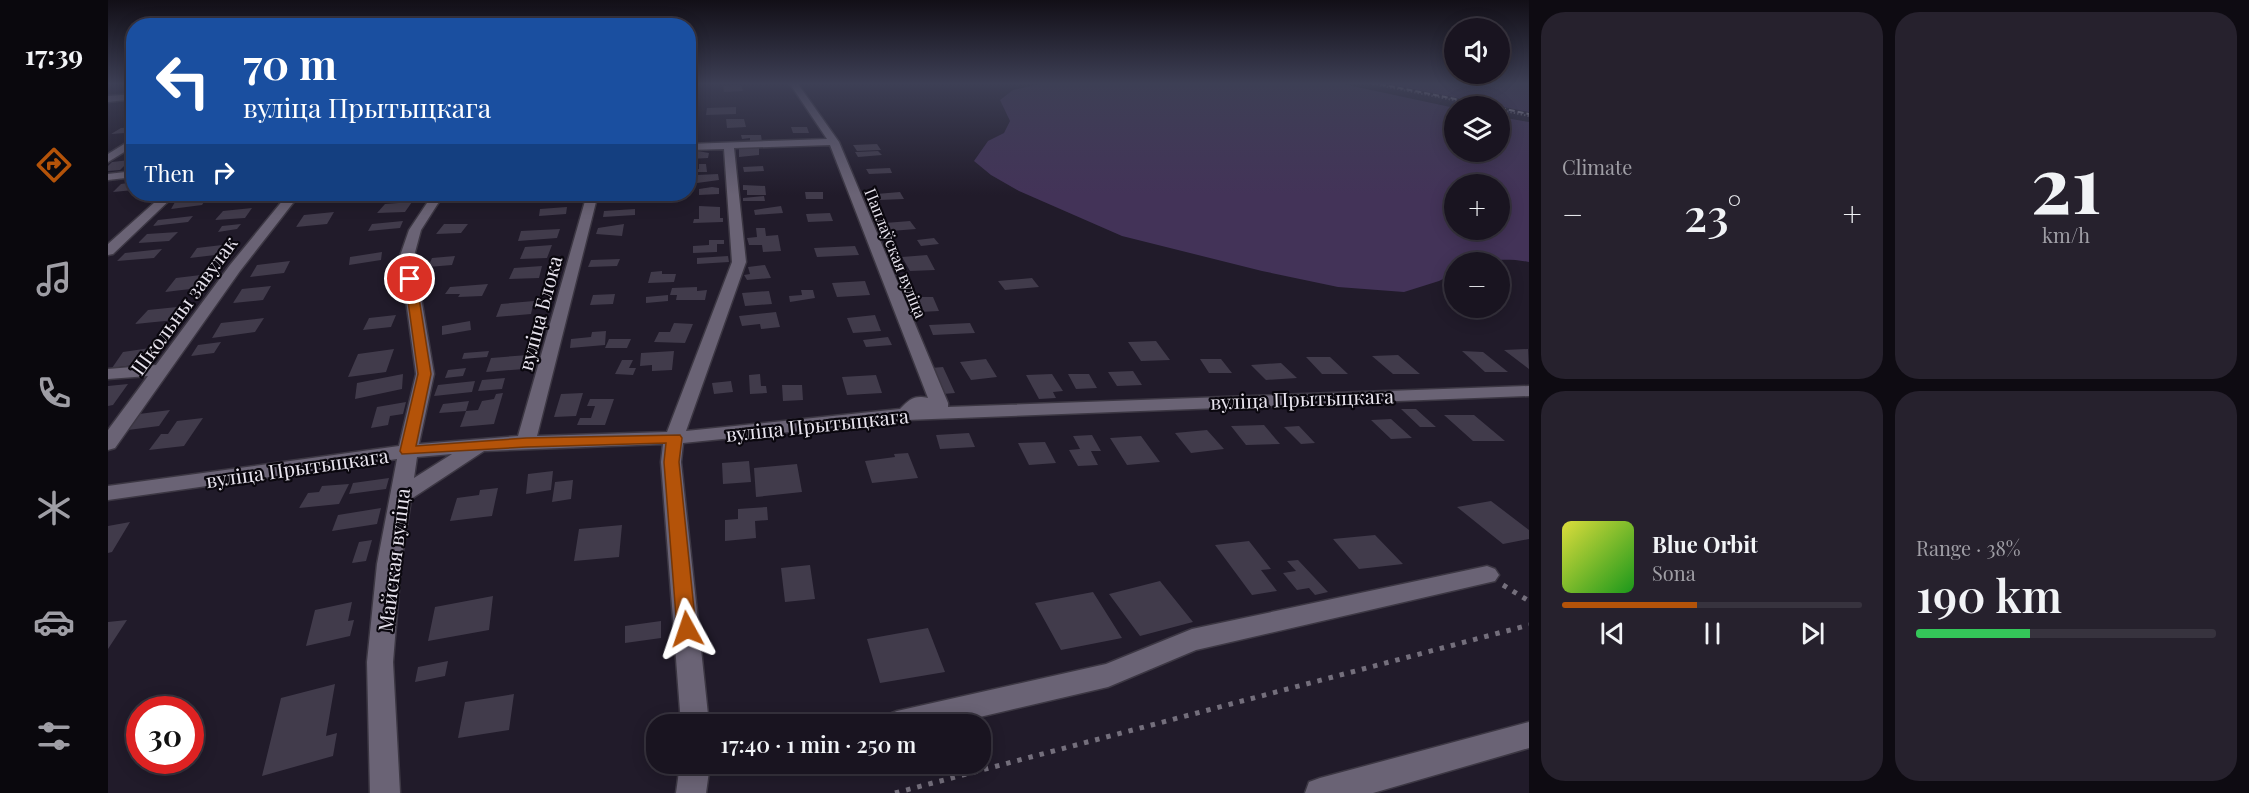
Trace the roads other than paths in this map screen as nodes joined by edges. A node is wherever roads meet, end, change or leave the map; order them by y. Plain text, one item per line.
1 (820, 121) edge
2 (834, 142) junction
3 (126, 147) edge
4 (696, 147) edge
5 (729, 147) junction
6 (108, 159) edge
7 (126, 175) edge
8 (108, 177) edge
9 (162, 201) edge
10 (288, 201) edge
11 (434, 201) edge
12 (590, 201) edge
13 (108, 251) edge
14 (161, 370) junction
15 (108, 374) edge
16 (1529, 391) edge
17 (906, 414) junction
18 (674, 438) junction
19 (526, 442) junction
20 (108, 444) edge
21 (480, 446) junction
22 (408, 451) junction
23 (108, 493) edge
24 (400, 496) junction
25 (1487, 575) road end
26 (694, 714) edge
27 (940, 714) edge
28 (1529, 735) edge
29 (694, 774) edge
30 (385, 793) edge
31 (691, 793) edge
32 (1320, 793) edge

1 - 2 street, Паплаўская вуліца
2 - 5 street
2 - 17 street, Паплаўская вуліца
3 - 6 street
4 - 5 street
5 - 18 street
7 - 8 street
9 - 13 street
10 - 14 street, Школьны завулак
11 - 22 street, Майская вуліца
12 - 19 street, вуліца Блока
14 - 15 street
14 - 20 street, Школьны завулак
16 - 17 street, вуліца Прытыцкага
17 - 18 street, вуліца Прытыцкага
18 - 19 street, вуліца Прытыцкага
18 - 26 street
19 - 21 street, вуліца Прытыцкага
21 - 22 street, вуліца Прытыцкага
21 - 24 street
22 - 23 street, вуліца Прытыцкага
22 - 24 street, Майская вуліца
24 - 30 street, Майская вуліца
25 - 27 street
28 - 32 street
29 - 31 street

